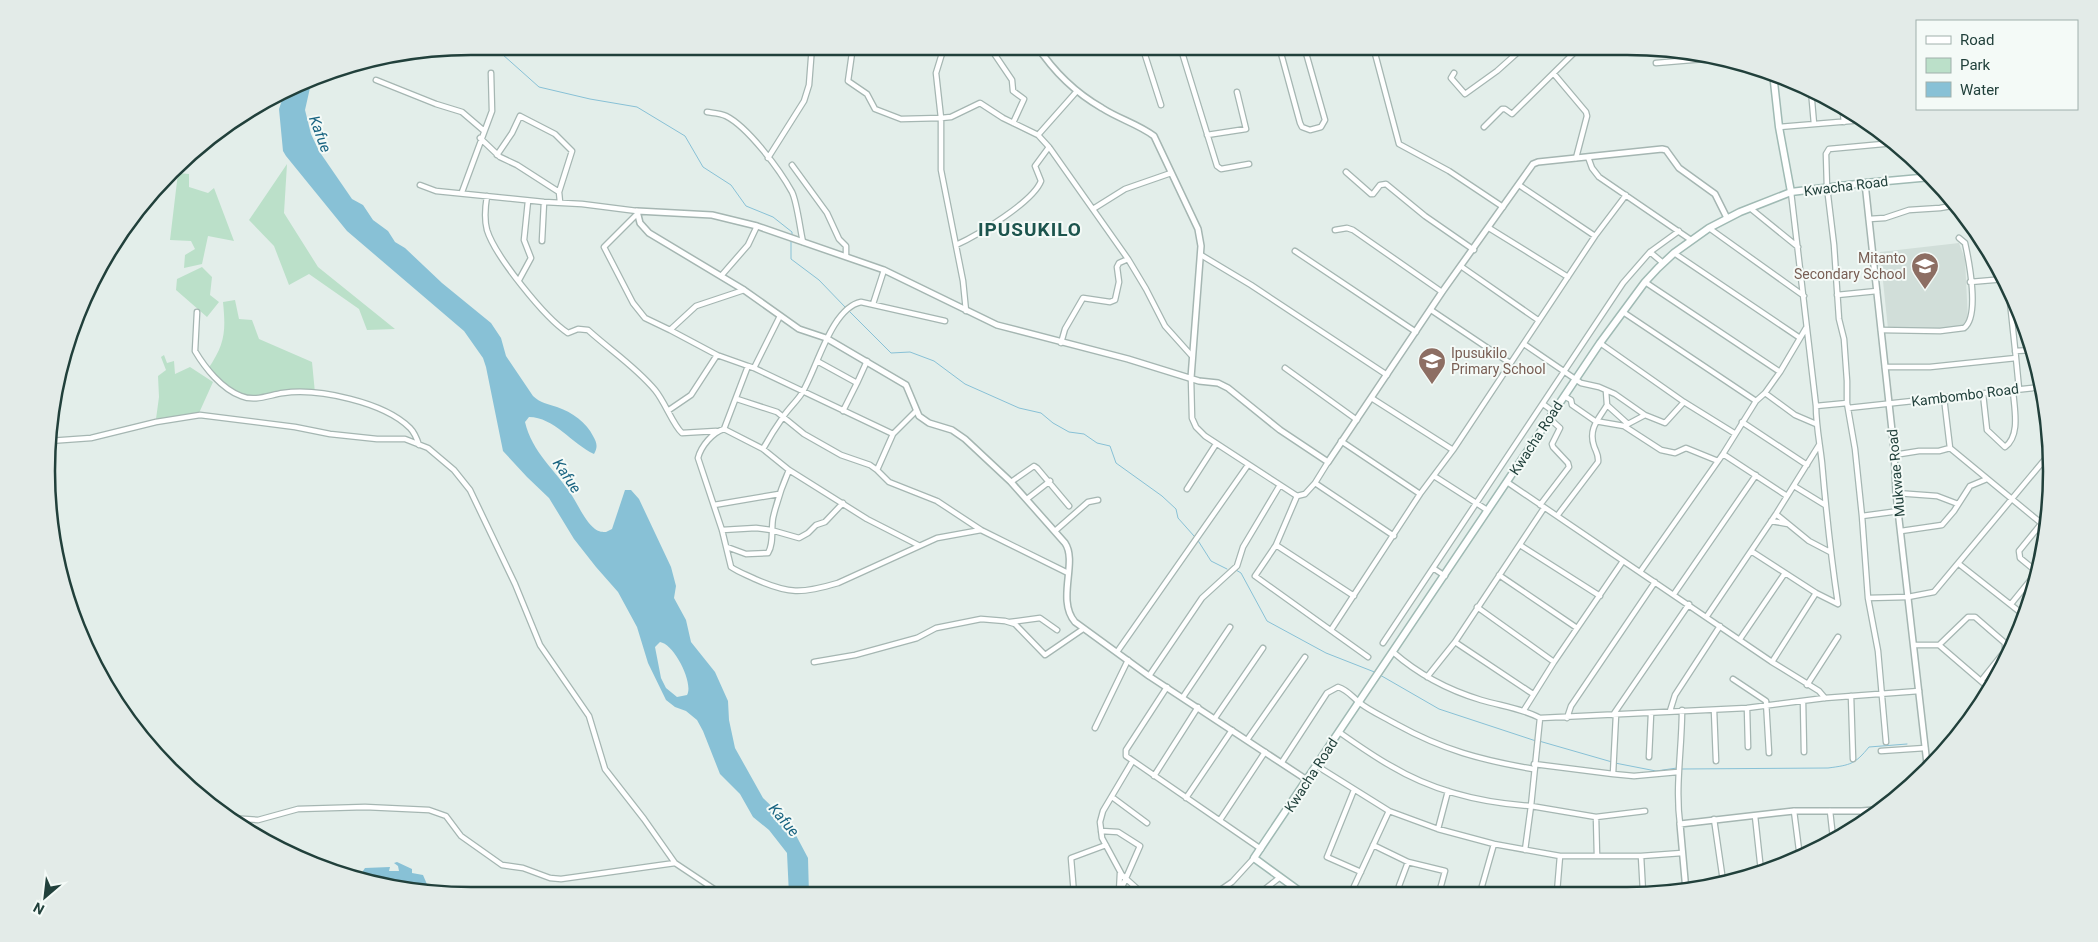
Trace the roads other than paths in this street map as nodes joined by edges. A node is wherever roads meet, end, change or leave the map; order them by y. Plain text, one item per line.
1 (811, 55) edge
2 (852, 55) edge
3 (941, 55) edge
4 (995, 55) edge
5 (1043, 55) edge
6 (1145, 55) edge
7 (1183, 55) edge
8 (1281, 55) edge
9 (1307, 55) edge
10 (1375, 55) edge
11 (1515, 55) edge
12 (1572, 55) edge
13 (1689, 60) edge
14 (1656, 63) dead end
15 (491, 73) dead end
16 (1454, 73) dead end
17 (1554, 74) junction
18 (376, 80) dead end
19 (1774, 82) edge
20 (1077, 91) junction
21 (1237, 92) dead end
22 (1812, 98) edge
23 (1162, 105) dead end
24 (707, 112) dead end
25 (1843, 116) edge
26 (941, 118) junction
27 (1852, 121) edge
28 (1844, 122) junction
29 (1012, 123) junction
30 (1814, 124) junction
31 (1484, 127) dead end
32 (1779, 127) junction
33 (483, 130) junction
34 (1038, 135) junction
35 (1207, 135) junction
36 (480, 138) junction
37 (1884, 144) edge
38 (1049, 148) junction
39 (498, 155) junction
40 (1588, 157) junction
41 (768, 158) junction
42 (1576, 158) junction
43 (1249, 164) dead end
44 (792, 165) dead end
45 (1346, 172) dead end
46 (1171, 173) junction
47 (1920, 176) edge
48 (1865, 183) junction
49 (420, 185) dead end
50 (1518, 185) junction
51 (1827, 188) junction
52 (462, 192) junction
53 (559, 192) junction
54 (1791, 192) junction
55 (1626, 195) junction
56 (487, 196) junction
57 (528, 201) junction
58 (544, 202) junction
59 (560, 202) junction
60 (1503, 207) junction
61 (1948, 207) edge
62 (1093, 208) junction
63 (1750, 208) junction
64 (637, 212) junction
65 (1727, 218) junction
66 (1869, 219) junction
67 (758, 226) junction
68 (1489, 228) junction
69 (1709, 228) junction
70 (1335, 230) dead end
71 (1679, 231) junction
72 (1595, 236) junction
73 (1959, 238) dead end
74 (1691, 240) junction
75 (542, 241) dead end
76 (803, 242) junction
77 (956, 245) junction
78 (1798, 247) junction
79 (1474, 250) junction
80 (1295, 251) dead end
81 (1650, 252) junction
82 (1674, 253) junction
83 (1201, 255) junction
84 (846, 256) junction
85 (1128, 259) junction
86 (1663, 263) junction
87 (1462, 267) junction
88 (884, 270) junction
89 (721, 276) junction
90 (1568, 278) junction
91 (519, 280) junction
92 (1996, 280) edge
93 (1645, 282) junction
94 (1970, 282) junction
95 (744, 290) junction
96 (1442, 292) junction
97 (1877, 292) junction
98 (1837, 295) junction
99 (1804, 296) junction
100 (874, 304) junction
101 (1431, 310) junction
102 (966, 311) junction
103 (197, 312) dead end
104 (1623, 312) junction
105 (2011, 312) edge
106 (780, 316) junction
107 (1538, 320) junction
108 (945, 321) dead end
109 (1807, 327) junction
110 (670, 330) junction
111 (1881, 330) junction
112 (1416, 332) junction
113 (826, 338) junction
114 (1800, 338) junction
115 (1061, 343) junction
116 (1600, 343) junction
117 (1524, 344) junction
118 (2025, 350) edge
119 (2015, 351) junction
120 (717, 355) junction
121 (1191, 355) junction
122 (2016, 358) junction
123 (817, 361) junction
124 (867, 361) junction
125 (1510, 363) junction
126 (748, 366) junction
127 (1885, 367) junction
128 (754, 368) junction
129 (1285, 368) dead end
130 (1565, 371) junction
131 (1780, 372) junction
132 (1387, 375) junction
133 (1190, 378) junction
134 (1576, 380) junction
135 (857, 383) junction
136 (2034, 387) edge
137 (2019, 388) junction
138 (2013, 390) junction
139 (1606, 391) junction
140 (802, 392) junction
141 (1764, 393) junction
142 (1982, 394) junction
143 (1564, 396) junction
144 (1372, 398) junction
145 (1944, 398) junction
146 (737, 399) junction
147 (1756, 401) junction
148 (1684, 402) junction
149 (1542, 404) junction
150 (1889, 404) junction
151 (1608, 405) junction
152 (1816, 406) junction
153 (1847, 406) junction
154 (668, 410) junction
155 (916, 411) junction
156 (843, 412) junction
157 (1554, 412) junction
158 (1644, 415) junction
159 (783, 417) junction
160 (1549, 418) junction
161 (1357, 420) junction
162 (1595, 421) junction
163 (1742, 422) junction
164 (1816, 424) junction
165 (1625, 425) junction
166 (724, 429) junction
167 (1526, 430) junction
168 (716, 431) junction
169 (1734, 433) junction
170 (893, 434) junction
171 (1537, 437) junction
172 (56, 440) edge
173 (1341, 441) junction
174 (1820, 443) junction
175 (1216, 444) junction
176 (419, 445) junction
177 (1950, 448) junction
178 (763, 449) junction
179 (1453, 450) junction
180 (1723, 454) junction
181 (1894, 455) junction
182 (1718, 461) junction
183 (1328, 462) junction
184 (2043, 462) edge
185 (1248, 465) junction
186 (1806, 465) junction
187 (789, 470) junction
188 (877, 470) junction
189 (1756, 475) junction
190 (1434, 476) junction
191 (1987, 479) junction
192 (1050, 481) junction
193 (1011, 482) junction
194 (1507, 482) junction
195 (1315, 483) junction
196 (1280, 485) junction
197 (1794, 486) junction
198 (1187, 489) dead end
199 (1896, 493) junction
200 (779, 494) junction
201 (1420, 494) junction
202 (1297, 496) junction
203 (1787, 496) junction
204 (2012, 497) junction
205 (1027, 499) junction
206 (1098, 500) dead end
207 (842, 503) junction
208 (1476, 504) junction
209 (1958, 504) junction
210 (714, 505) junction
211 (1825, 505) junction
212 (1069, 506) dead end
213 (1542, 506) junction
214 (1487, 510) junction
215 (1899, 511) junction
216 (1776, 514) junction
217 (1557, 516) junction
218 (1862, 516) junction
219 (1771, 521) junction
220 (2039, 521) edge
221 (1789, 524) junction
222 (2039, 525) edge
223 (722, 530) junction
224 (771, 530) junction
225 (980, 530) junction
226 (1055, 531) junction
227 (1901, 531) junction
228 (1394, 536) junction
229 (918, 545) junction
230 (1276, 545) junction
231 (1520, 545) junction
232 (727, 547) junction
233 (1751, 551) junction
234 (1830, 552) junction
235 (1623, 560) junction
236 (1959, 564) junction
237 (1432, 568) junction
238 (2032, 568) edge
239 (1640, 572) junction
240 (1068, 573) junction
241 (1784, 573) junction
242 (1499, 575) junction
243 (1444, 576) junction
244 (1655, 582) junction
245 (2028, 584) edge
246 (1674, 594) junction
247 (1816, 594) junction
248 (1354, 596) junction
249 (1600, 596) junction
250 (1908, 597) junction
251 (1868, 598) junction
252 (1689, 604) junction
253 (2011, 604) junction
254 (1477, 607) junction
255 (2019, 611) edge
256 (1707, 616) junction
257 (1010, 622) junction
258 (1230, 626) dead end
259 (1720, 626) junction
260 (1577, 628) junction
261 (1084, 629) junction
262 (1057, 630) dead end
263 (1331, 630) junction
264 (1838, 636) dead end
265 (1740, 639) junction
266 (1383, 642) dead end
267 (1455, 642) junction
268 (2005, 644) edge
269 (1914, 645) junction
270 (1939, 645) junction
271 (1263, 648) dead end
272 (1117, 652) junction
273 (1393, 652) junction
274 (1305, 657) dead end
275 (1368, 657) dead end
276 (1998, 659) edge
277 (1128, 660) junction
278 (814, 662) dead end
279 (1554, 662) junction
280 (1772, 662) junction
281 (1149, 676) junction
282 (1427, 677) junction
283 (1733, 679) dead end
284 (1980, 681) junction
285 (1984, 684) edge
286 (1807, 685) junction
287 (1167, 687) junction
288 (1919, 691) junction
289 (1533, 694) junction
290 (1882, 694) junction
291 (1183, 696) junction
292 (1851, 696) junction
293 (1825, 698) junction
294 (1803, 701) junction
295 (1360, 703) junction
296 (1767, 705) junction
297 (1198, 707) junction
298 (1748, 708) junction
299 (1524, 710) junction
300 (1682, 710) junction
301 (1714, 710) junction
302 (1670, 711) junction
303 (1651, 714) junction
304 (1614, 715) junction
305 (1215, 718) junction
306 (1540, 718) junction
307 (1567, 718) junction
308 (1095, 728) dead end
309 (1232, 730) junction
310 (1339, 732) junction
311 (1248, 740) junction
312 (1886, 742) dead end
313 (1748, 747) dead end
314 (1925, 748) junction
315 (1881, 751) dead end
316 (1265, 752) junction
317 (1804, 752) dead end
318 (1769, 753) dead end
319 (1649, 757) dead end
320 (1853, 759) dead end
321 (1926, 759) edge
322 (1716, 761) dead end
323 (1132, 762) junction
324 (1282, 762) junction
325 (1316, 766) junction
326 (1534, 766) junction
327 (1679, 769) junction
328 (1613, 774) junction
329 (1154, 776) junction
330 (1307, 780) junction
331 (1354, 790) junction
332 (1448, 791) junction
333 (1112, 797) junction
334 (1186, 798) junction
335 (1531, 806) junction
336 (1390, 811) junction
337 (1794, 811) junction
338 (1830, 811) junction
339 (1862, 811) joint
340 (1867, 811) edge
341 (1644, 812) dead end
342 (1755, 816) junction
343 (1596, 817) junction
344 (243, 819) edge
345 (1714, 819) junction
346 (1220, 820) junction
347 (1147, 823) dead end
348 (1680, 824) junction
349 (1438, 829) junction
350 (1100, 831) junction
351 (1832, 832) edge
352 (1494, 844) junction
353 (1106, 845) junction
354 (1373, 845) junction
355 (1261, 849) junction
356 (1799, 849) edge
357 (1525, 850) junction
358 (1682, 853) junction
359 (1560, 856) junction
360 (1597, 856) junction
361 (1641, 856) junction
362 (1254, 858) junction
363 (1408, 862) junction
364 (675, 863) junction
365 (1761, 865) edge
366 (1120, 871) junction
367 (1361, 872) junction
368 (1721, 876) edge
369 (1279, 878) junction
370 (1127, 880) junction
371 (1685, 882) edge
372 (1643, 886) edge
373 (711, 887) edge
374 (1073, 887) edge
375 (1119, 887) edge
376 (1123, 887) edge
377 (1135, 887) edge
378 (1225, 887) edge
379 (1268, 887) edge
380 (1293, 887) edge
381 (1354, 887) edge
382 (1399, 887) edge
383 (1441, 887) edge
384 (1482, 887) edge
385 (1557, 887) edge

1 - 41 street
2 - 26 street
3 - 26 street
4 - 29 street
5 - 20 street
6 - 23 street
7 - 35 street
8 - 9 street
10 - 60 street
11 - 16 street
12 - 17 street
13 - 14 street
15 - 33 street
17 - 31 street
17 - 42 street
18 - 33 street
19 - 32 main road
20 - 34 street
20 - 46 street
21 - 35 street
22 - 30 street
24 - 41 street
25 - 28 street
26 - 29 street
26 - 77 street
27 - 28 street
28 - 30 street
29 - 34 street
30 - 32 street
32 - 54 main road
33 - 36 street
34 - 38 street
35 - 43 street
36 - 39 street
36 - 52 street
37 - 51 street
38 - 62 street
38 - 77 street
39 - 53 street
39 - 53 street
40 - 42 street
40 - 55 street
40 - 65 street
41 - 76 street
42 - 50 street
44 - 84 street
45 - 79 street
46 - 62 street
46 - 83 street
47 - 48 main road, Kwacha Road
48 - 51 main road, Kwacha Road
48 - 66 street, Mukwae Road
49 - 52 street
50 - 60 street
50 - 72 street
51 - 54 main road, Kwacha Road
51 - 98 street
52 - 56 street
53 - 59 street
54 - 63 main road, Kwacha Road
54 - 78 street
55 - 71 street
55 - 72 street
56 - 57 street
56 - 91 street
57 - 58 street
57 - 91 street
58 - 59 street
58 - 75 street
59 - 64 street
60 - 68 street
61 - 66 street
62 - 85 street
63 - 65 main road, Kwacha Road
63 - 78 street
64 - 67 street
64 - 89 street
64 - 110 street
65 - 69 main road, Kwacha Road
66 - 97 street, Mukwae Road
67 - 76 street
67 - 89 street
68 - 79 street
68 - 90 street
69 - 74 main road, Kwacha Road
69 - 99 street
70 - 96 street
71 - 74 street
71 - 81 street
72 - 90 street
73 - 94 street
74 - 82 main road, Kwacha Road
76 - 84 street
77 - 102 street
78 - 99 street
79 - 87 street
80 - 112 street
81 - 86 street
81 - 130 street
82 - 86 main road, Kwacha Road
82 - 114 street
83 - 121 street
83 - 132 street
84 - 88 street
85 - 115 street
85 - 121 street
86 - 93 main road, Kwacha Road
87 - 96 street
87 - 107 street
88 - 100 street
88 - 102 street
89 - 95 street
90 - 107 street
91 - 154 street
92 - 94 street
93 - 104 main road, Kwacha Road
93 - 131 street
94 - 111 street
95 - 106 street
95 - 110 street
96 - 101 street
97 - 98 street
97 - 111 street, Mukwae Road
98 - 153 street
99 - 109 street
100 - 108 street
100 - 113 street
101 - 112 street
101 - 125 street
102 - 115 street
103 - 176 street
104 - 116 main road, Kwacha Road
104 - 147 street
105 - 119 street
106 - 113 street
106 - 128 street
107 - 117 street
109 - 114 street
109 - 152 street
110 - 120 street
111 - 127 street, Mukwae Road
112 - 132 street
113 - 123 street
113 - 124 street
114 - 131 street
115 - 133 street
116 - 134 main road, Kwacha Road
116 - 148 street
117 - 125 street
117 - 130 street
118 - 119 street
119 - 122 street
120 - 126 street
120 - 154 street
121 - 133 street
122 - 127 street
122 - 137 street
123 - 135 street
123 - 140 street
124 - 135 street
124 - 155 street
125 - 179 street
126 - 128 street
126 - 146 street
127 - 150 street, Mukwae Road
128 - 140 street
129 - 161 street
130 - 134 street
130 - 149 street
131 - 141 street
132 - 144 street
133 - 175 street
133 - 183 street
134 - 139 street
134 - 143 main road, Kwacha Road
135 - 156 street
136 - 137 street, Kambombo Road
137 - 138 street, Kambombo Road
138 - 142 street, Kambombo Road
138 - 142 street
139 - 151 street
139 - 158 street
140 - 156 street
140 - 159 street
141 - 147 street
141 - 164 street
142 - 145 street, Kambombo Road
143 - 157 main road, Kwacha Road
143 - 162 street
144 - 161 street
144 - 179 street
145 - 150 street, Kambombo Road
145 - 177 street
146 - 159 street
146 - 166 street
147 - 163 street
148 - 158 street
148 - 169 street
149 - 157 street
149 - 167 street
150 - 153 street, Kambombo Road
150 - 181 street, Mukwae Road
151 - 162 street
151 - 165 street
152 - 153 street, Kambombo Road
152 - 164 street
153 - 218 street
154 - 168 street
155 - 170 street
155 - 193 street
156 - 170 street
157 - 160 main road, Kwacha Road
158 - 165 street
159 - 178 street
159 - 188 street
160 - 171 main road, Kwacha Road
160 - 213 street
161 - 173 street
162 - 165 street
162 - 217 street
163 - 169 street
163 - 186 street
164 - 174 street
165 - 182 street
166 - 168 street
166 - 178 street
167 - 171 street
167 - 208 street
168 - 210 street
169 - 180 street
170 - 188 street
171 - 194 main road, Kwacha Road
172 - 176 street
173 - 183 street
173 - 201 street
174 - 186 street
174 - 211 street
175 - 185 street
175 - 198 street
176 - 364 street
177 - 181 street
177 - 191 street
178 - 187 street
179 - 190 street
180 - 182 street
180 - 189 street
181 - 199 street, Mukwae Road
182 - 239 street
183 - 195 street
184 - 204 street
185 - 196 street
185 - 272 street
186 - 197 street
187 - 200 street
187 - 207 street
188 - 225 street
189 - 203 street
189 - 246 street
190 - 201 street
190 - 208 street
191 - 204 street
191 - 209 street
192 - 193 street
192 - 205 street
192 - 212 street
193 - 205 street
194 - 213 street
194 - 214 main road, Kwacha Road
195 - 202 street
195 - 228 street
196 - 202 street
196 - 281 street
197 - 203 street
197 - 211 street
199 - 209 street
199 - 215 street, Mukwae Road
200 - 210 street
200 - 224 street
201 - 228 street
202 - 230 street
203 - 216 street
204 - 220 street
204 - 236 street
205 - 226 street
206 - 226 street
207 - 224 street
207 - 229 street
208 - 214 street
208 - 237 street
209 - 227 street
210 - 223 street
211 - 234 street
213 - 217 street
213 - 231 street
214 - 243 main road, Kwacha Road
215 - 218 street
215 - 227 street, Mukwae Road
216 - 219 street
216 - 221 street
217 - 235 street
218 - 251 street
219 - 221 street
219 - 233 street
221 - 234 street
222 - 238 street
223 - 224 street
223 - 232 street
224 - 232 street
225 - 229 street
225 - 240 street
226 - 240 street
227 - 250 street, Mukwae Road
228 - 248 street
229 - 232 street
230 - 248 street
230 - 263 street
231 - 242 street
231 - 249 street
233 - 241 street
233 - 256 street
234 - 247 street
235 - 239 street
235 - 249 street
236 - 250 street
236 - 253 street
237 - 243 street
237 - 266 street
239 - 244 street
240 - 261 street
241 - 247 street
241 - 265 street
242 - 254 street
242 - 260 street
243 - 273 main road, Kwacha Road
244 - 246 street
244 - 307 street
245 - 253 street
246 - 252 street
247 - 280 street
248 - 263 street
249 - 260 street
250 - 251 street
250 - 269 street, Mukwae Road
251 - 290 street
252 - 256 street
252 - 304 street
253 - 255 street
254 - 267 street
254 - 279 street
256 - 259 street
257 - 261 street
257 - 262 street
257 - 278 street
258 - 291 street
259 - 265 street
259 - 302 street
260 - 279 street
261 - 272 street
263 - 275 street
264 - 286 street
265 - 280 street
267 - 282 street
267 - 289 street
268 - 270 street
269 - 270 street
269 - 288 street, Mukwae Road
270 - 284 street
271 - 305 street
272 - 277 street
273 - 282 street
273 - 295 main road, Kwacha Road
274 - 311 street
276 - 284 street
277 - 281 street
277 - 308 street
279 - 289 street
280 - 286 street
281 - 287 street
282 - 299 street
283 - 296 street
284 - 285 street
286 - 293 street
287 - 291 street
287 - 323 street
288 - 290 street
288 - 314 street, Mukwae Road
289 - 299 street
290 - 292 street
290 - 312 street
291 - 297 street
292 - 293 street
292 - 320 street
293 - 294 street
294 - 296 street
294 - 317 street
295 - 310 main road, Kwacha Road
295 - 324 street
295 - 326 street
296 - 298 street
296 - 318 street
297 - 305 street
297 - 329 street
298 - 301 street
298 - 313 street
299 - 306 street
300 - 301 street
300 - 302 street
300 - 327 street
301 - 322 street
302 - 303 street
303 - 304 street
303 - 319 street
304 - 307 street
304 - 328 street
305 - 309 street
306 - 307 street
306 - 326 street
309 - 311 street
309 - 334 street
310 - 325 main road, Kwacha Road
310 - 332 street
311 - 316 street
314 - 315 street
314 - 321 street, Mukwae Road
316 - 324 street
316 - 346 street
323 - 329 street
323 - 333 street
324 - 330 street
325 - 330 main road, Kwacha Road
325 - 331 street
326 - 328 street
326 - 335 street
327 - 328 street
327 - 348 street
329 - 334 street
330 - 355 main road, Kwacha Road
331 - 336 street
331 - 367 street
332 - 335 street
332 - 349 street
333 - 347 street
333 - 350 street
334 - 346 street
335 - 343 street
335 - 357 street
336 - 349 street
336 - 354 street
337 - 338 street
337 - 342 street
337 - 356 street
338 - 339 street
338 - 351 street
339 - 340 street
341 - 343 street
342 - 345 street
342 - 365 street
343 - 360 street
344 - 364 street
345 - 348 street
345 - 368 street
346 - 355 street
348 - 358 street
349 - 352 street
350 - 353 street
350 - 370 street
352 - 357 street
352 - 384 street
353 - 366 street
353 - 374 street
354 - 363 street
354 - 367 street
355 - 362 main road, Kwacha Road
357 - 359 street
358 - 361 street
358 - 371 street
359 - 360 street
359 - 385 street
360 - 361 street
361 - 372 street
362 - 369 main road
362 - 378 street
363 - 382 street
363 - 383 street
364 - 373 street
366 - 370 street
366 - 375 street
367 - 381 street
369 - 379 street
369 - 380 main road
370 - 376 street
370 - 377 street

